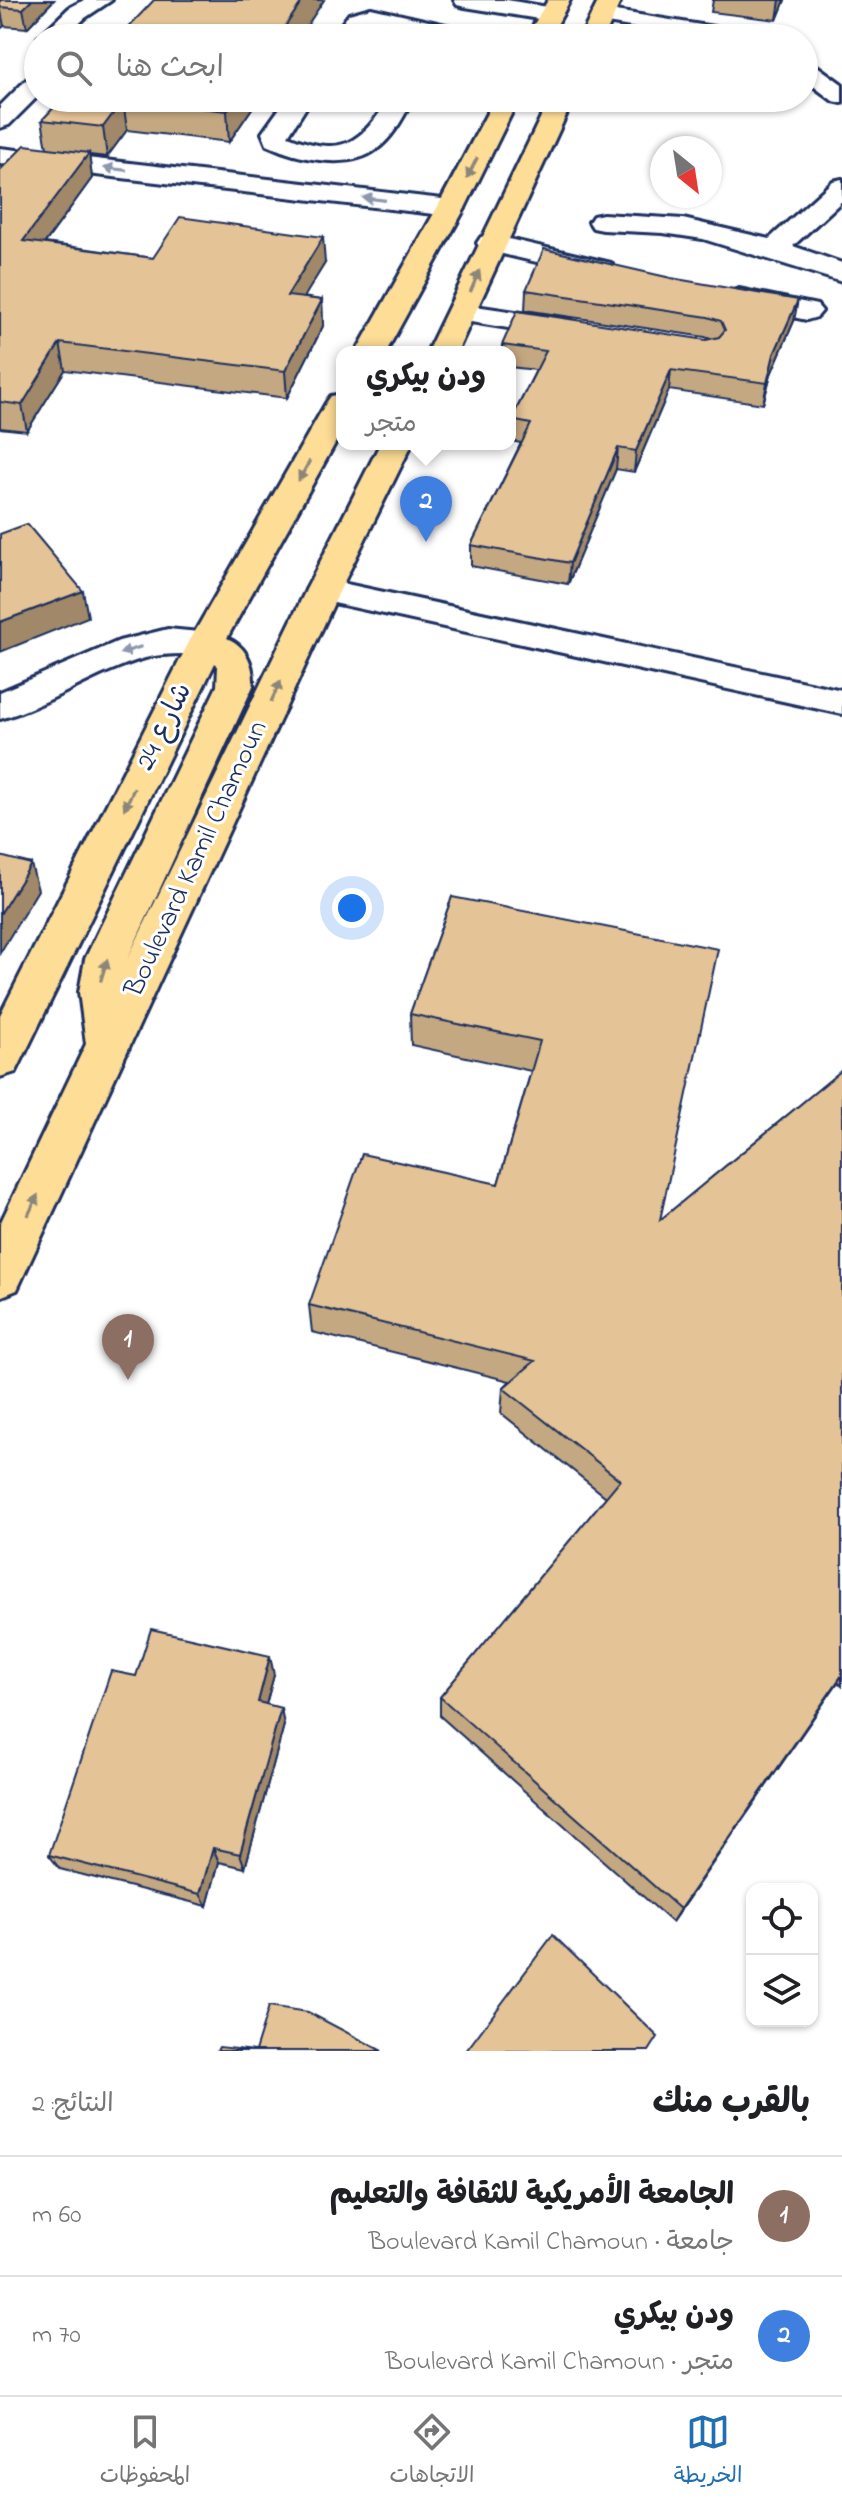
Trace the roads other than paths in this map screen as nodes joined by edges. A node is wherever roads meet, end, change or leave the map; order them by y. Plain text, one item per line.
1 (101, 0) edge
2 (112, 0) edge
3 (465, 0) edge
4 (555, 7) edge
5 (606, 8) edge
6 (65, 24) edge
7 (95, 24) edge
8 (353, 24) edge
9 (405, 24) edge
10 (676, 24) edge
11 (818, 78) edge
12 (24, 96) edge
13 (842, 96) edge
14 (290, 112) edge
15 (392, 112) edge
16 (500, 112) edge
17 (555, 112) edge
18 (0, 120) edge
19 (0, 156) edge
20 (0, 180) edge
21 (842, 187) edge
22 (451, 208) junction
23 (328, 220) dead end
24 (603, 222) dead end
25 (406, 230) dead end
26 (437, 233) junction
27 (491, 243) junction
28 (775, 248) junction
29 (842, 273) edge
30 (625, 275) edge
31 (715, 294) edge
32 (807, 311) dead end
33 (462, 313) junction
34 (598, 333) edge
35 (374, 346) edge
36 (445, 346) edge
37 (336, 414) edge
38 (393, 450) edge
39 (323, 590) junction
40 (207, 642) junction
41 (842, 702) edge
42 (0, 706) edge
43 (109, 1046) junction
44 (0, 1059) edge
45 (0, 1275) edge

1 - 6 street
2 - 7 street
3 - 4 street
5 - 10 street
8 - 9 street
11 - 13 street
12 - 18 street
14 - 15 street
16 -> 22 main road
17 - 27 main road
22 -> 19 street
20 - 23 street
21 - 28 street
22 - 26 main road
24 - 28 street
25 - 26 street
26 - 35 main road
27 - 30 street
33 -> 27 main road
28 - 29 street
31 - 32 street
33 - 34 street
33 - 36 main road
37 -> 40 main road, شارع 24
38 - 39 main road, Boulevard Kamil Chamoun
39 - 41 street
43 -> 39 main road, Boulevard Kamil Chamoun
40 -> 42 street
43 -> 40 main road
40 -> 44 main road, شارع 24
45 -> 43 main road, Boulevard Kamil Chamoun

